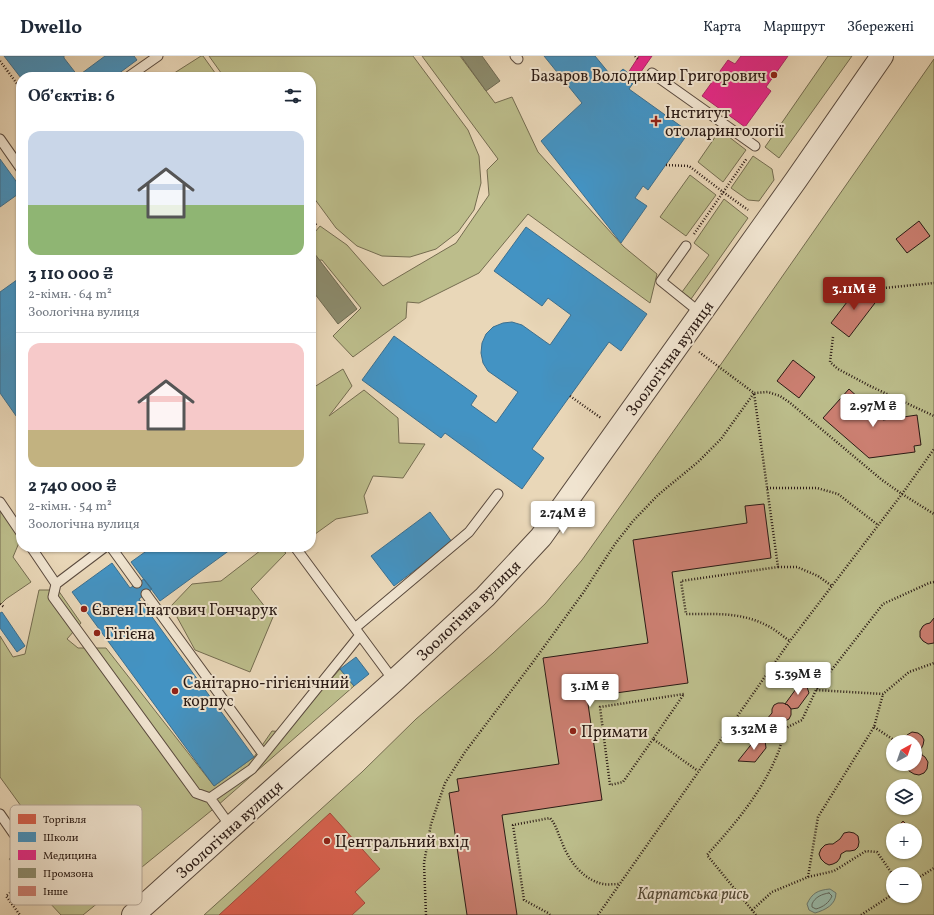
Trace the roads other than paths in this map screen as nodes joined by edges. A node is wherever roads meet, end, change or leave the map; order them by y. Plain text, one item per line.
1 (158, 56) edge
2 (882, 56) edge
3 (135, 72) edge
4 (652, 73) dead end
5 (0, 139) edge
6 (755, 146) road end
7 (16, 162) edge
8 (688, 242) road end
9 (701, 314) junction
10 (498, 494) dead end
11 (0, 502) edge
12 (16, 526) edge
13 (34, 552) edge
14 (98, 552) edge
15 (115, 552) edge
16 (299, 552) edge
17 (138, 583) dead end
18 (56, 584) junction
19 (146, 594) dead end
20 (358, 632) junction
21 (394, 681) junction
22 (263, 754) junction
23 (210, 798) junction
24 (0, 814) edge
25 (231, 827) junction
26 (10, 828) edge
27 (133, 915) edge

1 - 3 lane
2 - 9 street, Зоологічна вулиця
4 - 6 lane
5 - 7 lane
8 - 9 lane
9 - 21 street, Зоологічна вулиця
10 - 20 lane
11 - 12 lane
13 - 18 lane
14 - 18 lane
15 - 17 lane
16 - 20 lane
18 - 23 lane
19 - 22 lane
20 - 21 lane
20 - 22 lane
21 - 25 street, Зоологічна вулиця
22 - 23 lane
23 - 25 lane
24 - 26 lane
25 - 27 street, Зоологічна вулиця

